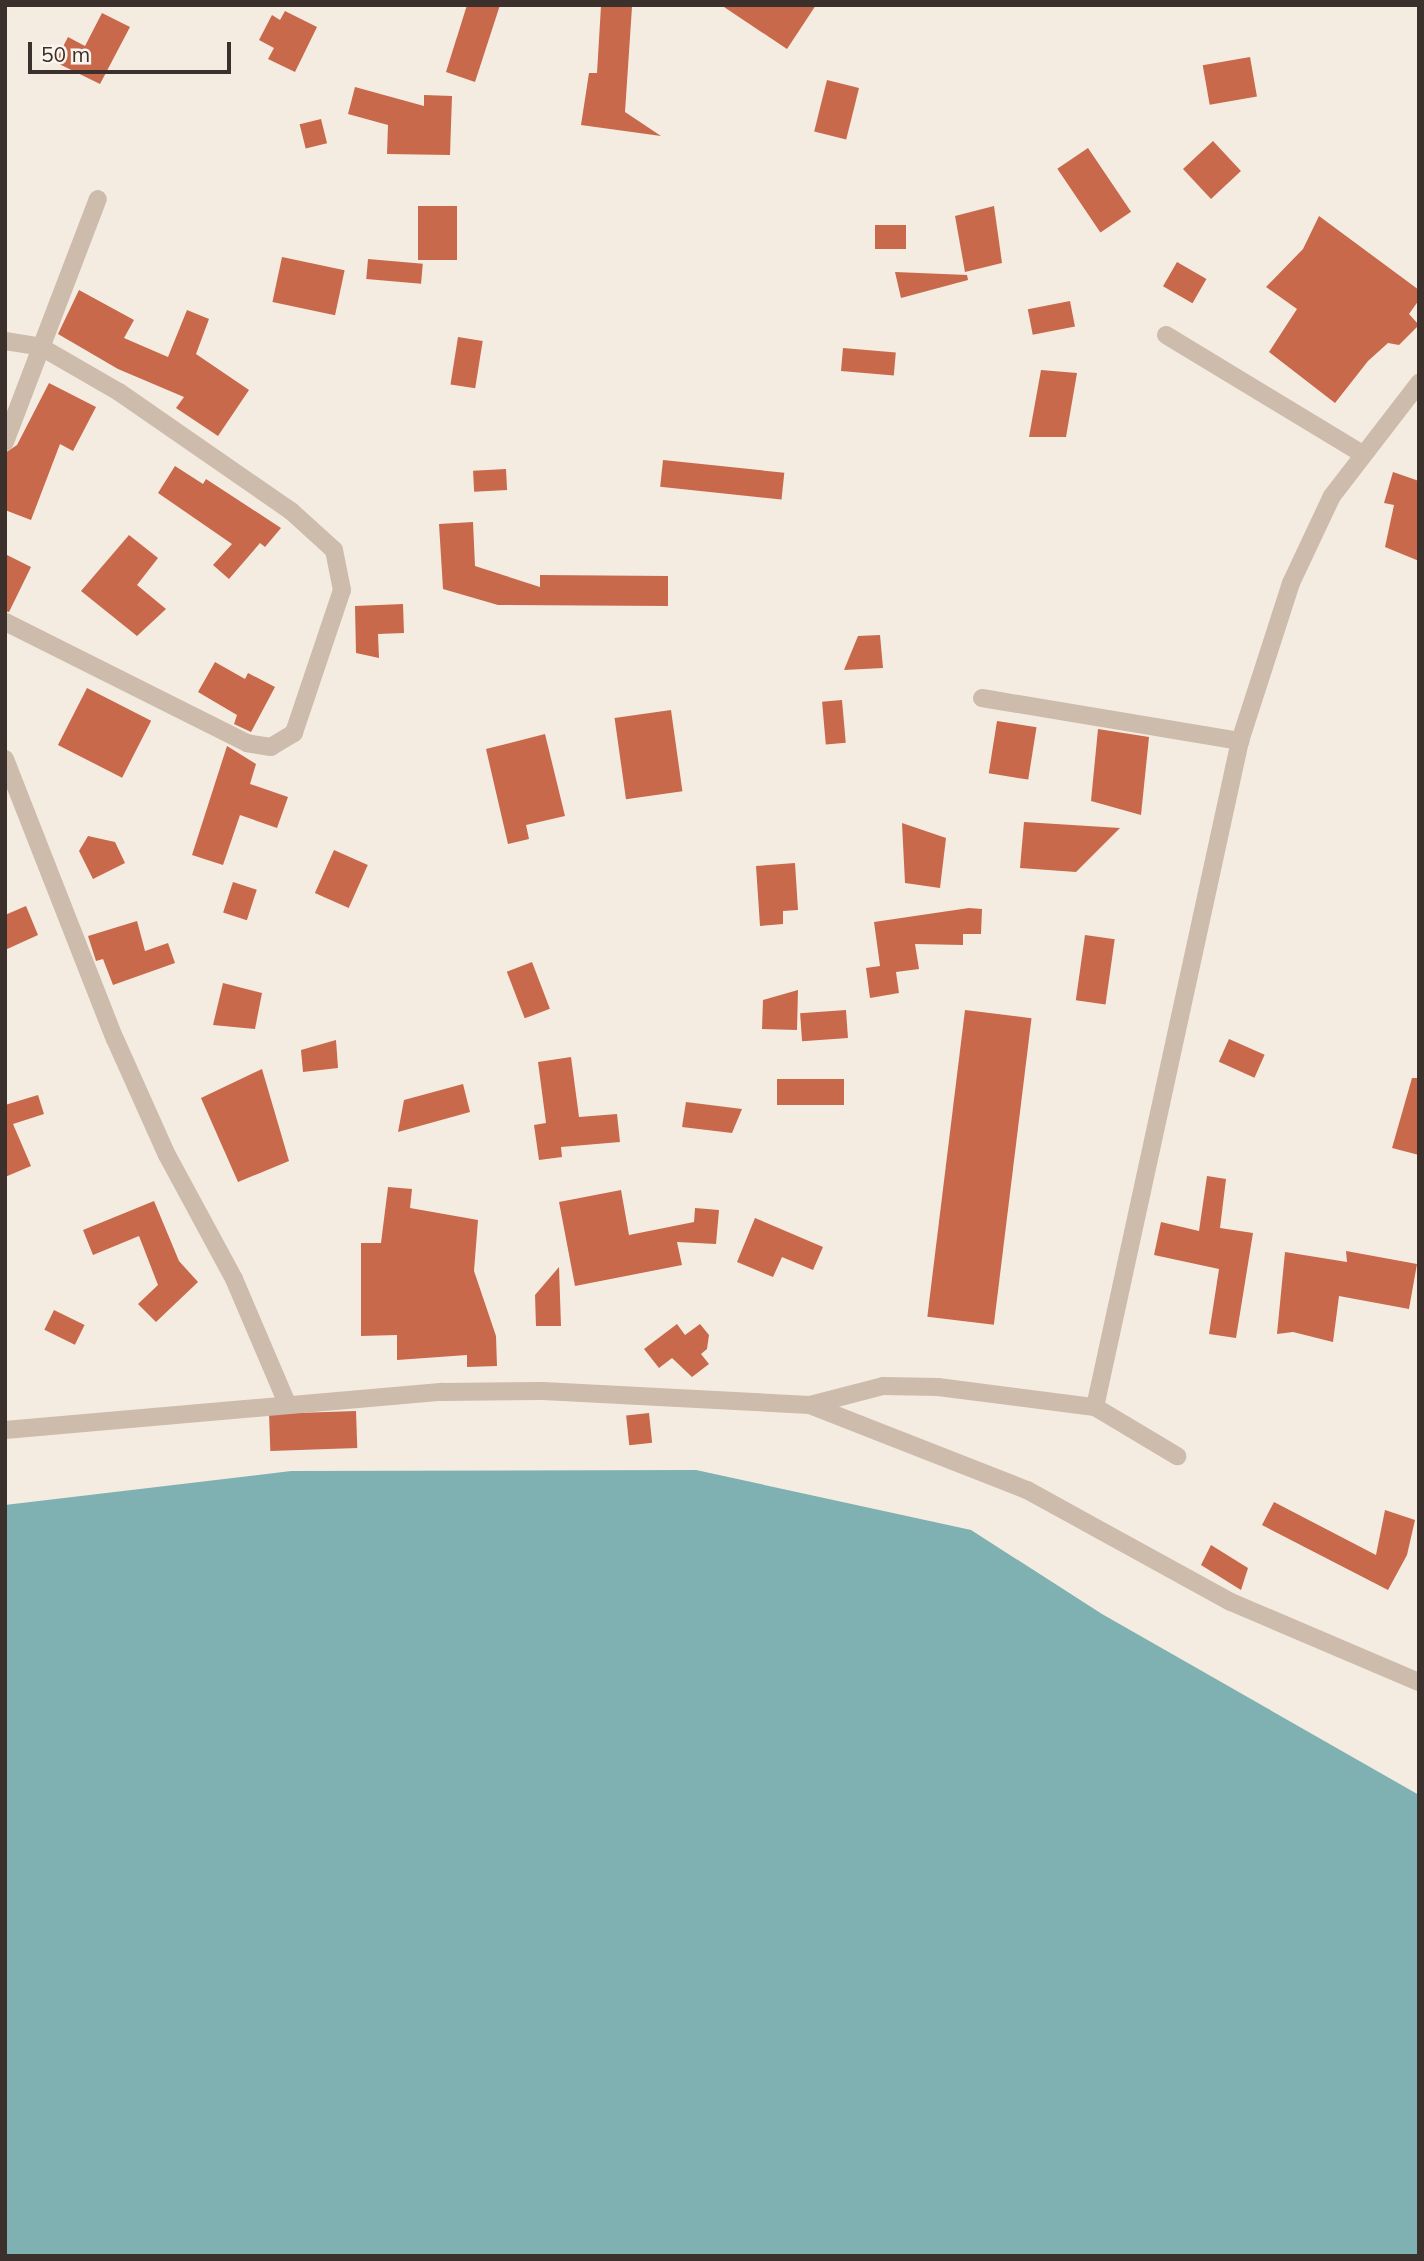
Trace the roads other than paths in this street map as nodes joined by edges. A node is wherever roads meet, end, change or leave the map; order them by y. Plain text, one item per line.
1 (98, 199) dead end
2 (1166, 335) dead end
3 (5, 341) edge
4 (41, 347) junction
5 (1419, 383) edge
6 (5, 442) edge
7 (1361, 453) junction
8 (5, 622) edge
9 (982, 698) dead end
10 (1240, 741) junction
11 (5, 759) edge
12 (287, 1403) junction
13 (810, 1405) junction
14 (1095, 1407) junction
15 (5, 1430) edge
16 (1177, 1457) dead end
17 (1419, 1682) edge

1 - 4 street
2 - 7 street
3 - 4 street
4 - 6 street
4 - 8 street
5 - 7 street
7 - 10 street
9 - 10 street
10 - 14 street
11 - 12 street
12 - 13 street
12 - 15 street
13 - 14 street
13 - 17 street
14 - 16 street

